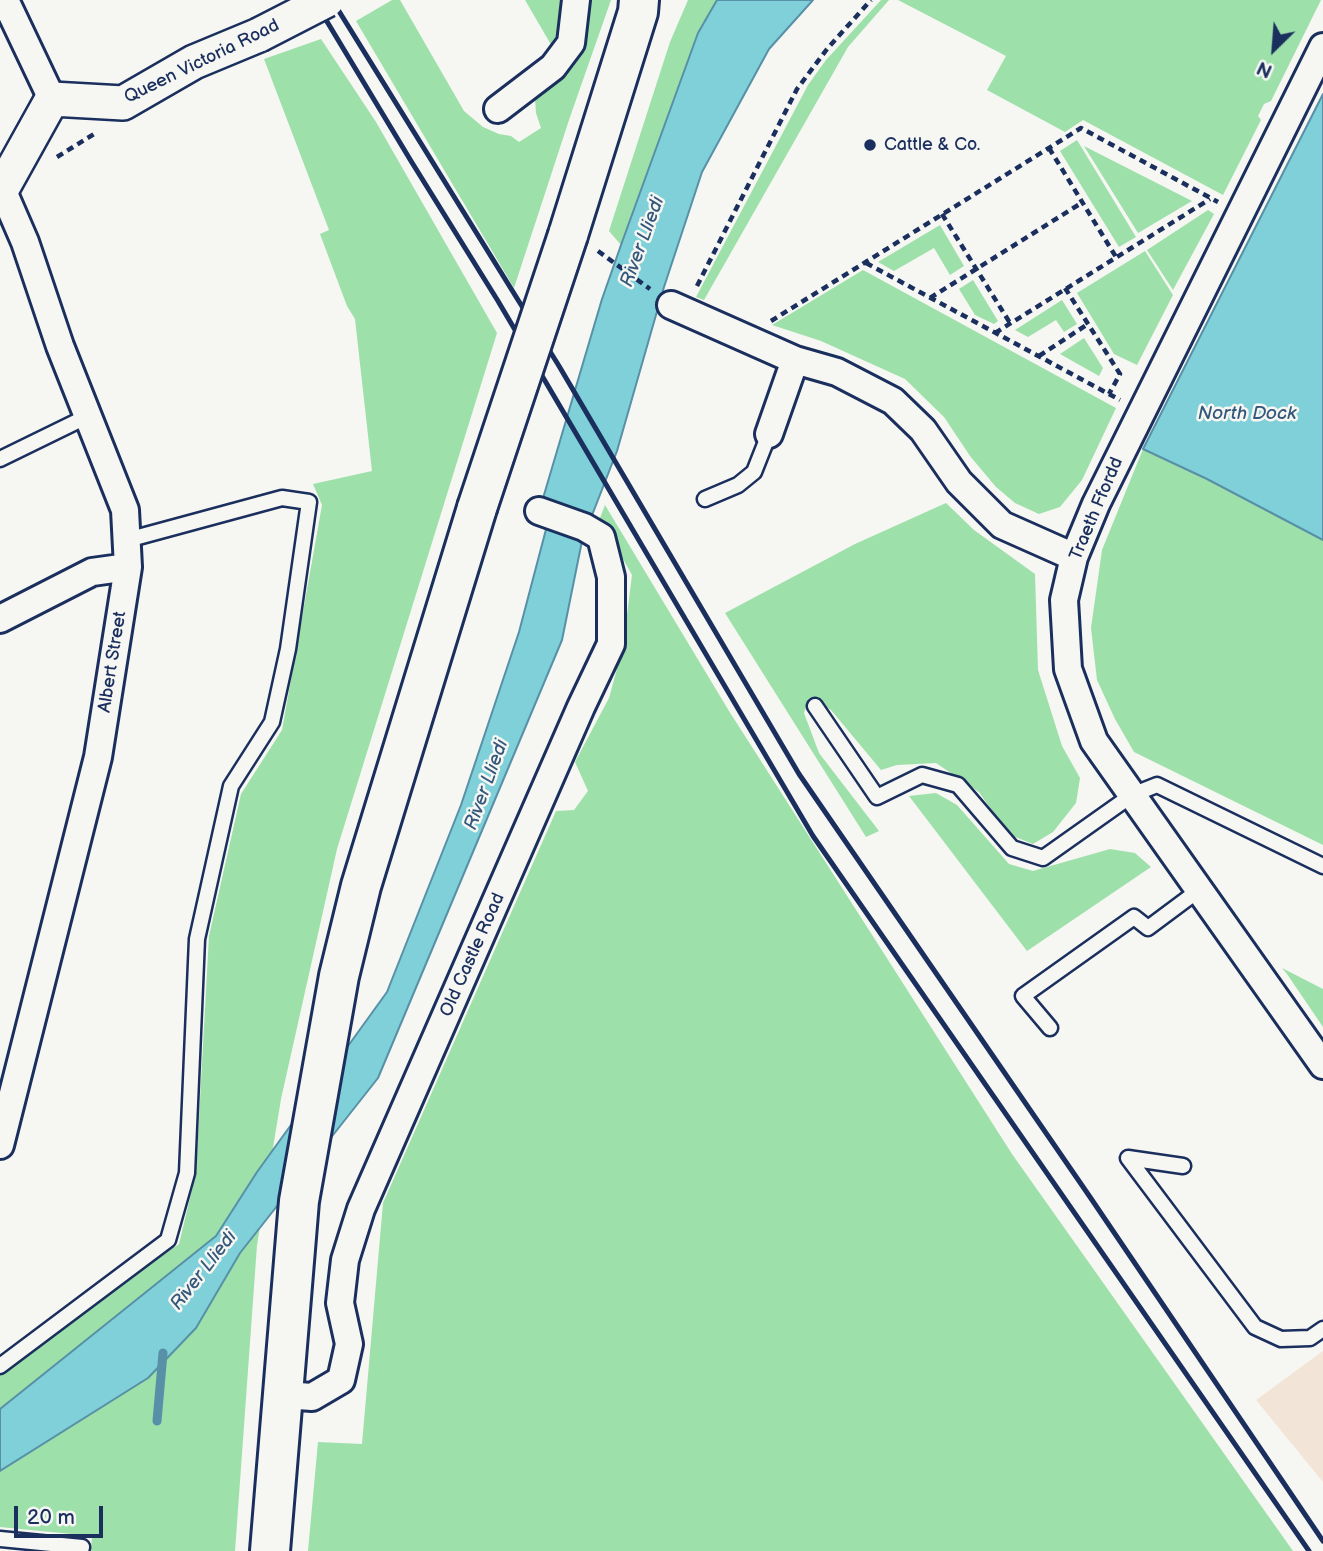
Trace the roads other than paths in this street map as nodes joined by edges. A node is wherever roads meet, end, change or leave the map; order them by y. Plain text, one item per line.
1 (5, 0) edge
2 (327, 0) edge
3 (576, 0) edge
4 (641, 4) edge
5 (1323, 47) edge
6 (52, 99) junction
7 (498, 109) dead end
8 (1, 189) edge
9 (678, 308) road end
10 (795, 360) junction
11 (88, 416) junction
12 (769, 434) joint
13 (0, 458) edge
14 (705, 499) dead end
15 (539, 511) dead end
16 (127, 540) junction
17 (1074, 557) junction
18 (128, 567) junction
19 (0, 619) edge
20 (815, 706) dead end
21 (1132, 795) junction
22 (1323, 866) edge
23 (1199, 890) junction
24 (1050, 1028) dead end
25 (1323, 1065) edge
26 (5, 1103) edge
27 (0, 1145) edge
28 (1183, 1166) dead end
29 (1323, 1329) edge
30 (0, 1366) edge
31 (285, 1377) junction
32 (0, 1539) edge
33 (81, 1551) edge
34 (270, 1551) edge

1 - 6 street
2 - 6 street, Queen Victoria Road, bridge
3 - 7 street
4 - 31 main road, bridge
5 - 17 street, Traeth Ffordd
6 - 8 street
8 - 11 street, Albert Street
9 - 10 street
10 - 12 street
10 - 17 street
11 - 13 lane
11 - 16 street, Albert Street
12 - 14 lane
15 - 31 street, Old Castle Road
16 - 18 street, Albert Street
16 - 30 lane
17 - 21 street, Traeth Ffordd
18 - 19 street
18 - 26 street, Albert Street
20 - 21 lane
21 - 22 lane
21 - 23 street, Traeth Ffordd
23 - 24 lane
23 - 25 street, Traeth Ffordd
26 - 27 street, Albert Street
28 - 29 lane
31 - 34 main road
32 - 33 lane

